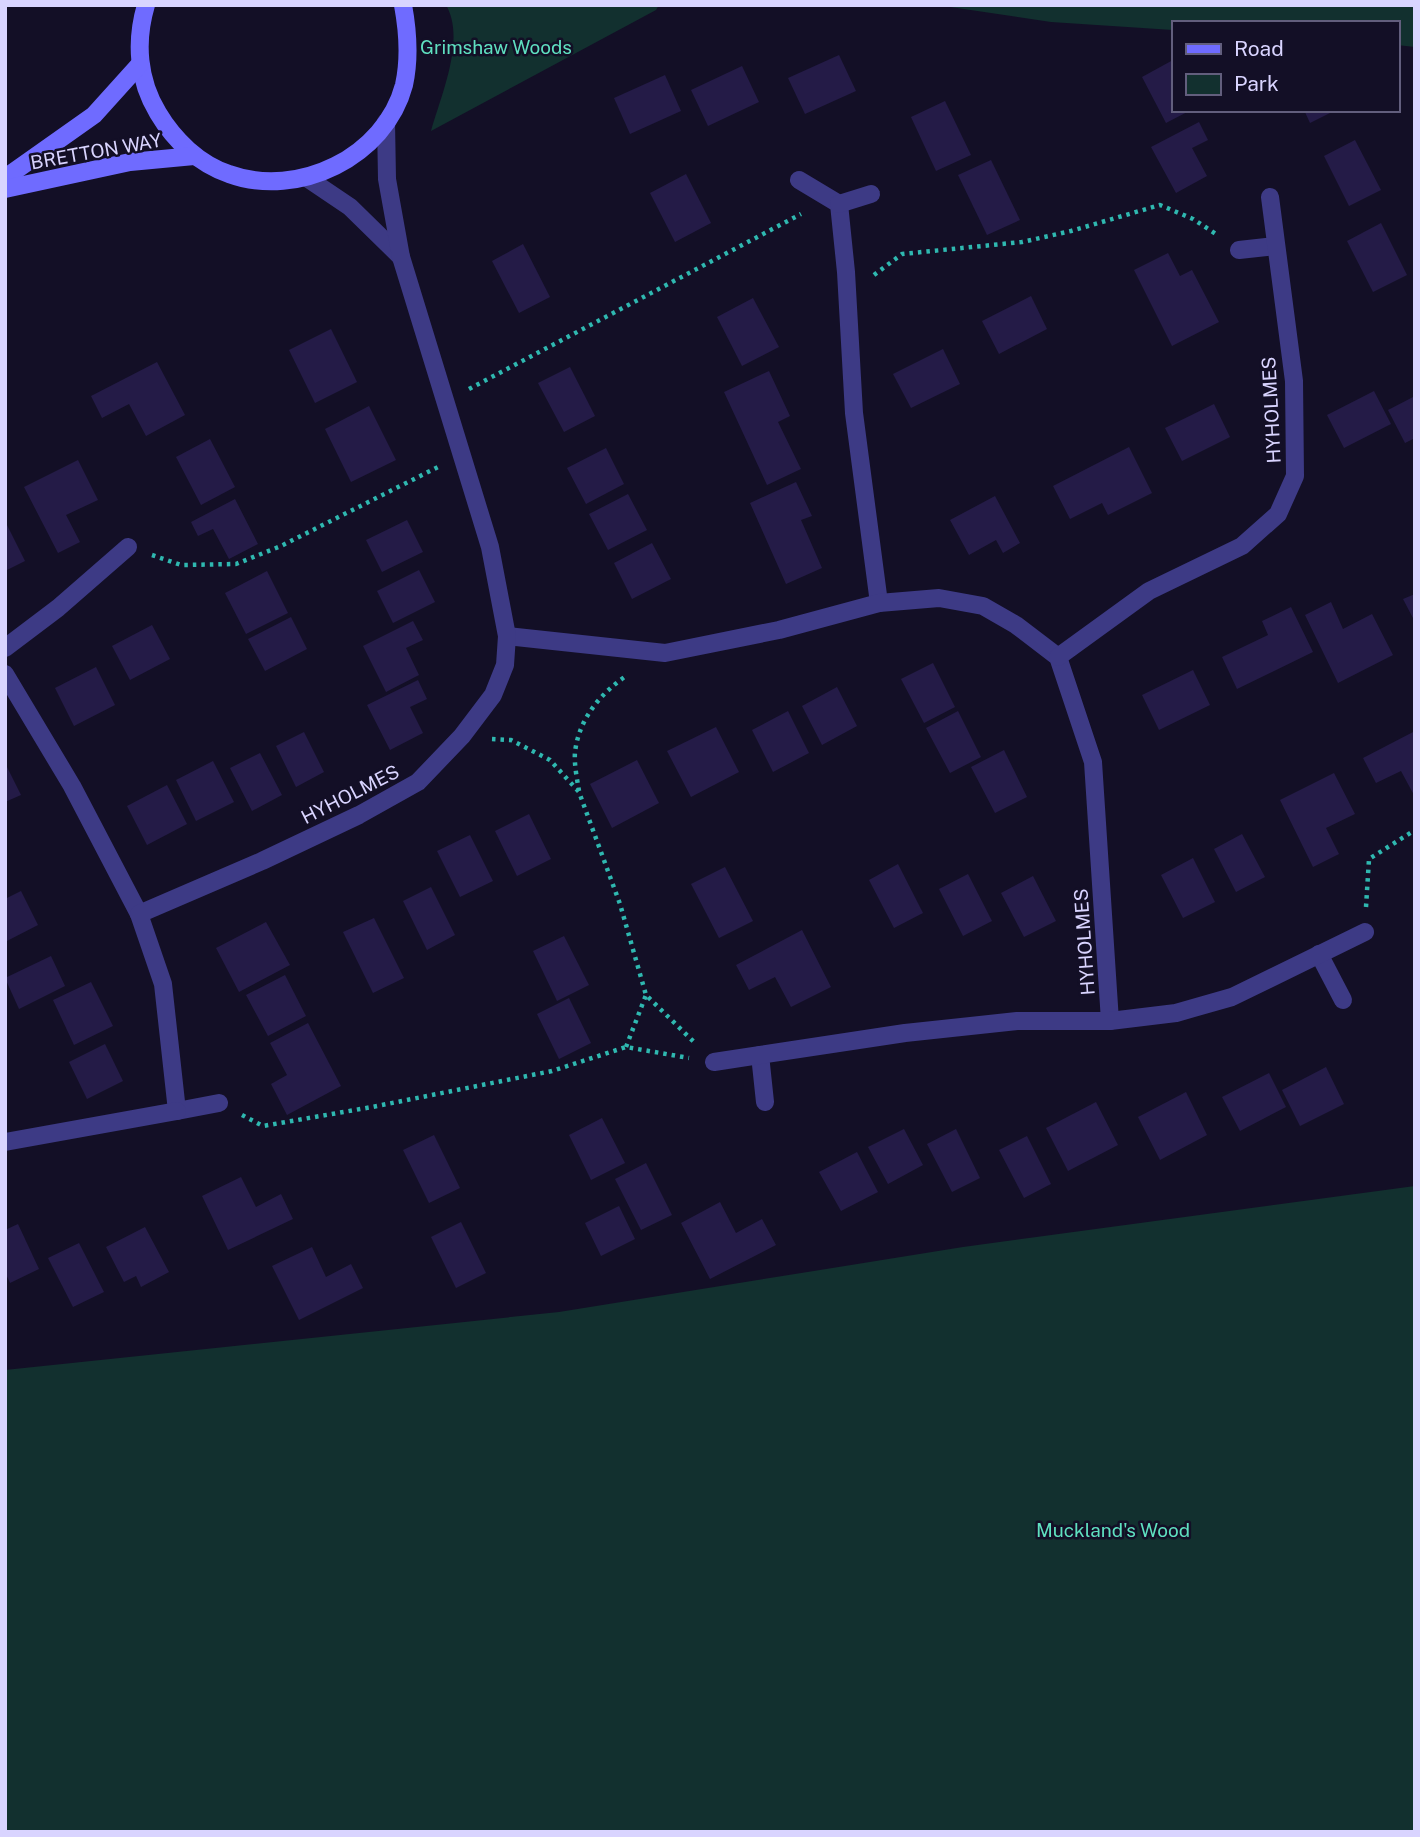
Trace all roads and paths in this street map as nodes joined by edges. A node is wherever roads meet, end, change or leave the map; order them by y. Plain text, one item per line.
1 (146, 5) edge
2 (403, 6) edge
3 (139, 64) junction
4 (386, 122) junction
5 (194, 156) junction
6 (5, 178) edge
7 (307, 178) junction
8 (799, 180) dead end
9 (5, 189) edge
10 (871, 194) dead end
11 (1270, 197) dead end
12 (834, 201) junction
13 (1275, 246) junction
14 (1239, 250) joint
15 (401, 257) junction
16 (846, 272) junction
17 (446, 401) junction
18 (463, 454) junction
19 (128, 547) joint
20 (879, 603) junction
21 (507, 636) junction
22 (5, 648) edge
23 (665, 653) junction
24 (1058, 657) junction
25 (5, 674) edge
26 (462, 736) junction
27 (579, 792) junction
28 (1415, 830) edge
29 (139, 914) junction
30 (1365, 932) joint
31 (1319, 954) junction
32 (646, 995) junction
33 (1342, 1000) dead end
34 (1110, 1021) junction
35 (626, 1046) junction
36 (760, 1055) junction
37 (714, 1062) junction
38 (765, 1102) dead end
39 (219, 1103) joint
40 (177, 1111) junction
41 (5, 1142) edge

1 - 3 street
2 - 4 street
3 - 5 street
3 - 6 street, BRETTON WAY
4 - 7 street
4 - 15 street, HYHOLMES
5 - 7 street
5 - 9 street, BRETTON WAY
7 - 15 street, HYHOLMES
8 - 12 street
10 - 12 street
11 - 13 street, HYHOLMES
12 - 16 street
12 - 17 path
13 - 14 street
13 - 24 street, HYHOLMES
14 - 16 path
15 - 17 street, HYHOLMES
16 - 20 street
17 - 18 street, HYHOLMES
18 - 19 path
18 - 21 street, HYHOLMES
19 - 22 street
20 - 23 street
20 - 24 street
21 - 23 street
21 - 26 street, HYHOLMES
23 - 27 path
24 - 34 street, HYHOLMES
25 - 29 street
26 - 27 path
26 - 29 street, HYHOLMES
27 - 32 path
28 - 30 path
29 - 40 street
30 - 31 street, HYHOLMES
31 - 33 street
31 - 34 street, HYHOLMES
32 - 35 path
32 - 37 path
34 - 36 street, HYHOLMES
35 - 37 path
35 - 39 path
36 - 37 street, HYHOLMES
36 - 38 street
39 - 40 street
40 - 41 street

